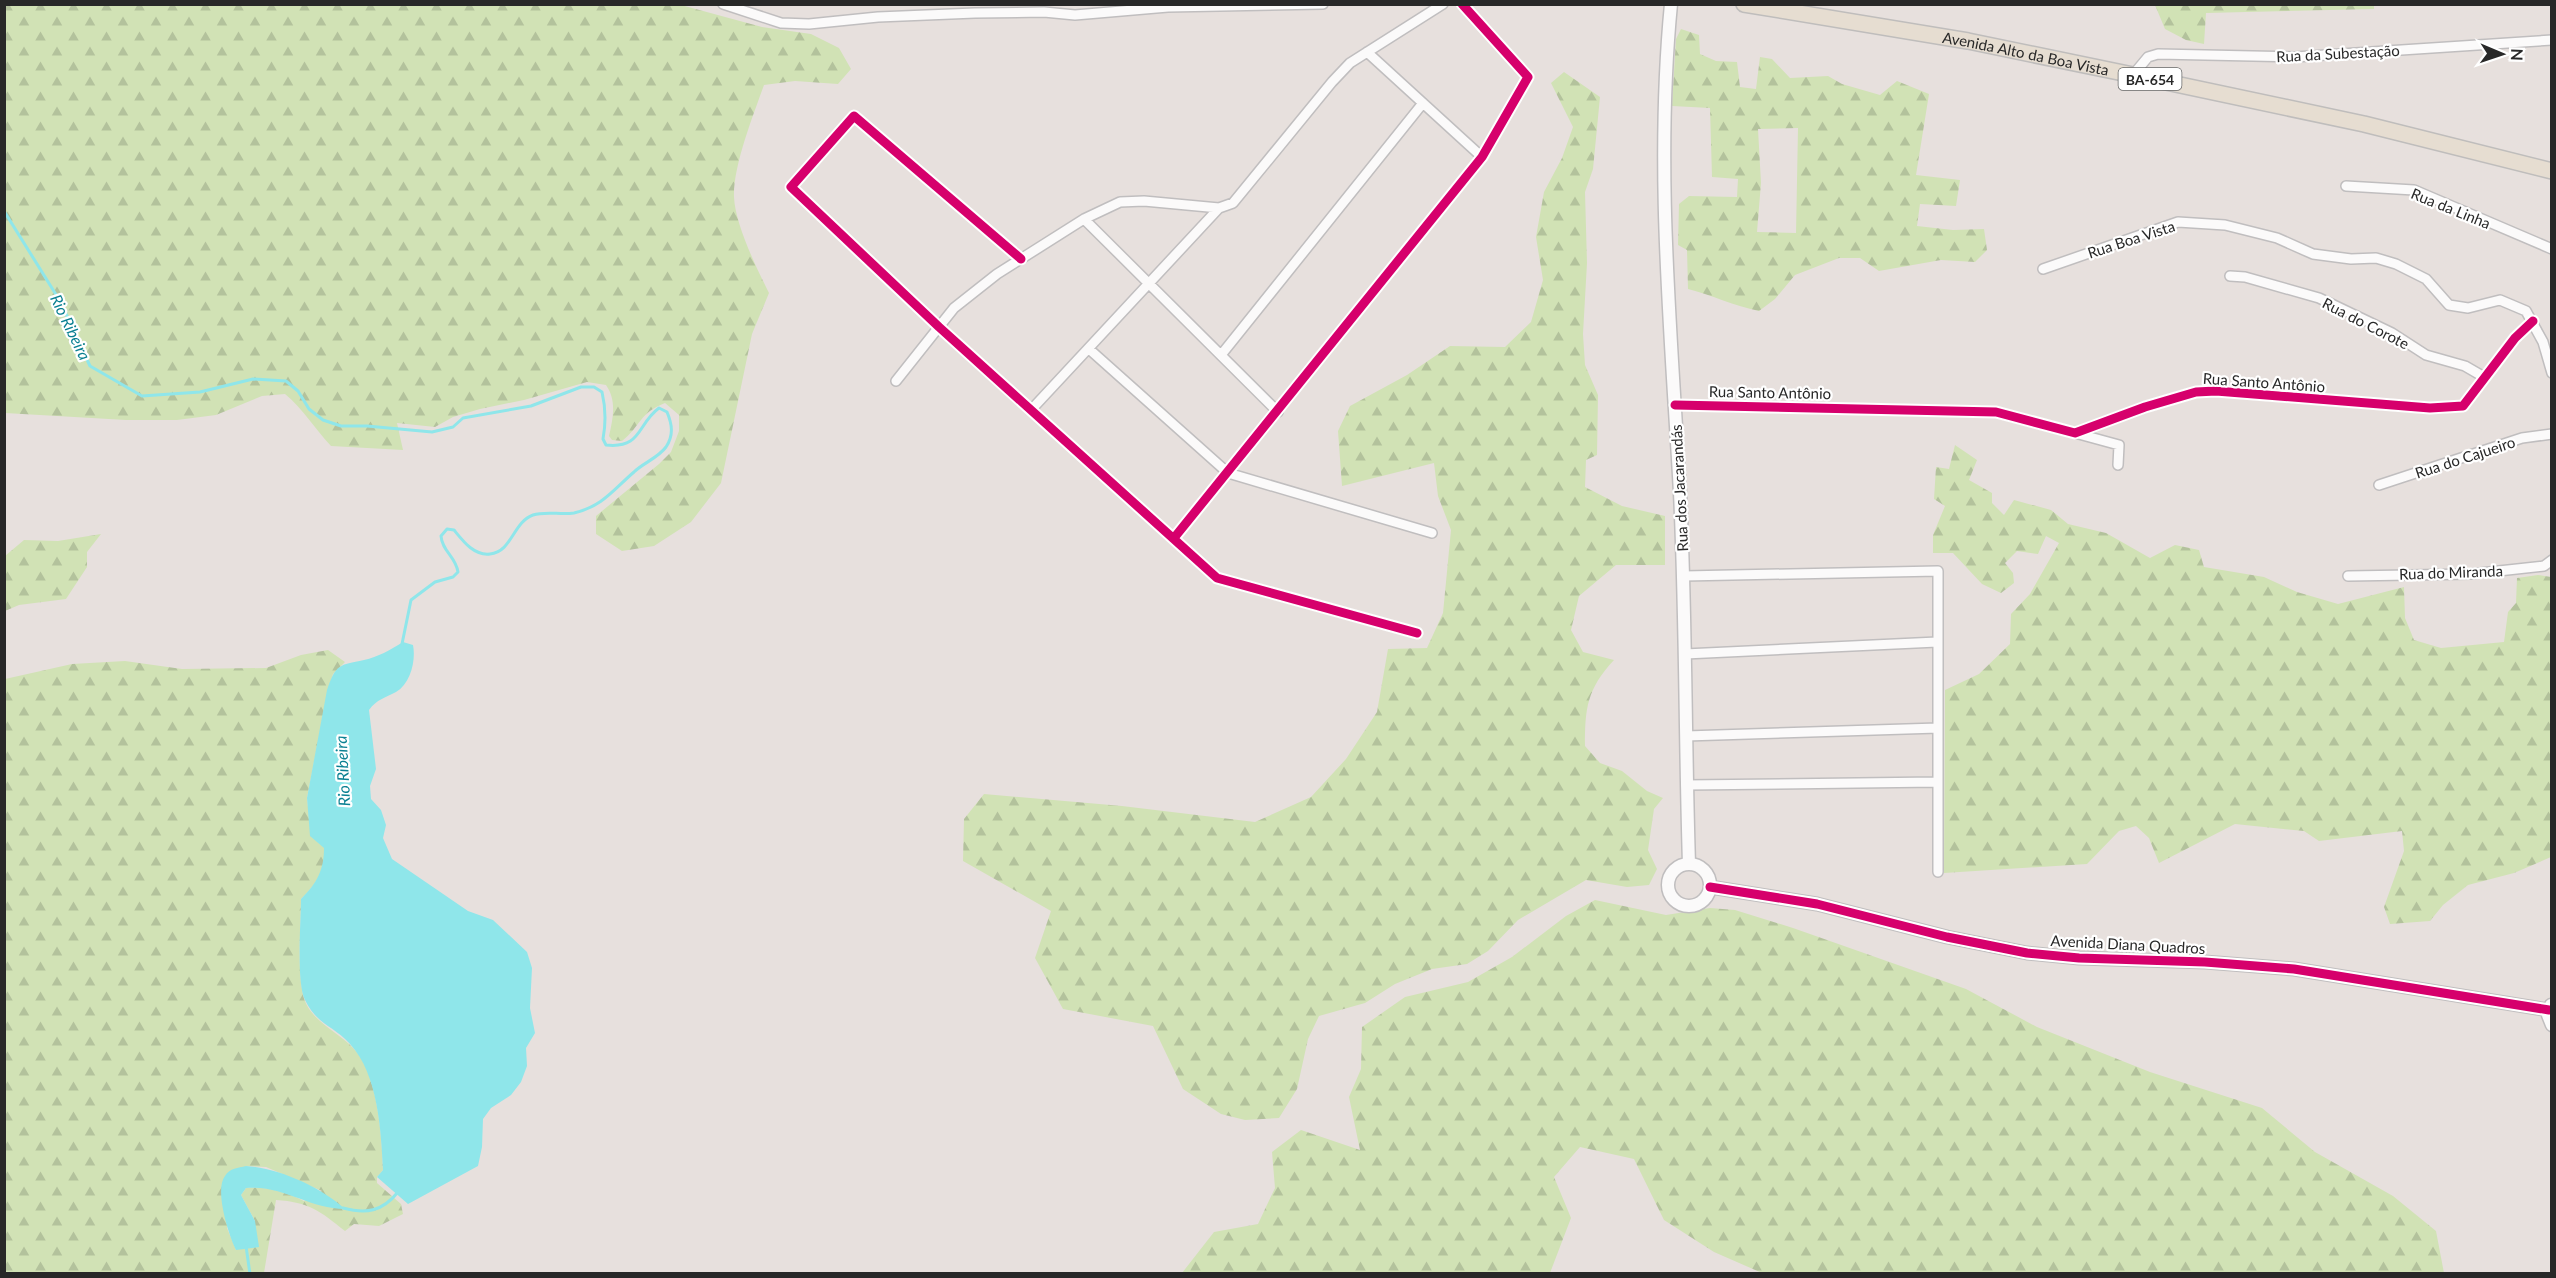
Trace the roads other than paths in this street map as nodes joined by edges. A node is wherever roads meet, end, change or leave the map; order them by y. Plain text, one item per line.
1 (723, 4) edge
2 (1323, 4) edge
3 (1443, 4) edge
4 (1462, 4) edge
5 (1671, 4) edge
6 (1744, 4) edge
7 (2552, 40) edge
8 (1367, 52) junction
9 (2133, 75) junction
10 (1423, 103) junction
11 (1482, 157) junction
12 (2552, 171) edge
13 (2346, 186) dead end
14 (1219, 208) junction
15 (1084, 219) junction
16 (2552, 249) edge
17 (1021, 259) junction
18 (2043, 269) dead end
19 (2230, 276) dead end
20 (1149, 284) junction
21 (2533, 321) junction
22 (939, 327) junction
23 (1089, 348) junction
24 (1221, 356) junction
25 (2552, 373) edge
26 (2484, 376) junction
27 (896, 381) dead end
28 (1675, 405) junction
29 (1031, 410) junction
30 (1278, 412) junction
31 (2075, 433) junction
32 (2552, 434) edge
33 (2118, 465) dead end
34 (1228, 473) junction
35 (2379, 485) dead end
36 (1432, 533) dead end
37 (1174, 538) junction
38 (2552, 560) edge
39 (1684, 576) junction
40 (2348, 576) dead end
41 (1417, 633) dead end
42 (1937, 642) junction
43 (1685, 654) junction
44 (1938, 728) junction
45 (1686, 736) junction
46 (1937, 782) junction
47 (1686, 785) junction
48 (1689, 864) junction
49 (1938, 872) dead end
50 (1710, 887) junction
51 (2550, 1007) edge
52 (2552, 1025) edge

1 - 2 street
3 - 8 street
4 - 11 street
5 - 28 street, Rua dos Jacarandás
6 - 9 main road, Avenida Alto da Boa Vista / BA-654
7 - 9 street, Rua da Subestação
8 - 10 street
8 - 14 street
9 - 12 main road, Avenida Alto da Boa Vista / BA-654
10 - 11 street
10 - 24 street
11 - 30 street
13 - 16 street, Rua da Linha
14 - 15 street
14 - 20 street
15 - 17 street
15 - 20 street
17 - 22 street
17 - 22 street
18 - 21 street, Rua Boa Vista
19 - 26 street, Rua do Corote
20 - 23 street
20 - 24 street
21 - 25 street
21 - 26 street, Rua Santo Antônio
22 - 27 street
22 - 29 street
23 - 29 street
23 - 34 street
24 - 30 street
26 - 31 street, Rua Santo Antônio
28 - 31 street, Rua Santo Antônio
28 - 39 street, Rua dos Jacarandás
29 - 37 street
30 - 34 street
31 - 33 street
32 - 35 street, Rua do Cajueiro
34 - 36 street
34 - 37 street
37 - 41 street
38 - 40 street, Rua do Miranda
39 - 42 street
39 - 43 street, Rua dos Jacarandás
42 - 43 street
42 - 44 street
43 - 45 street, Rua dos Jacarandás
44 - 45 street
44 - 46 street
45 - 47 street, Rua dos Jacarandás
46 - 47 street
46 - 49 street
47 - 48 street, Rua dos Jacarandás
48 - 50 street
48 - 50 street
50 - 51 street, Avenida Diana Quadros
51 - 52 street, Avenida Diana Quadros

